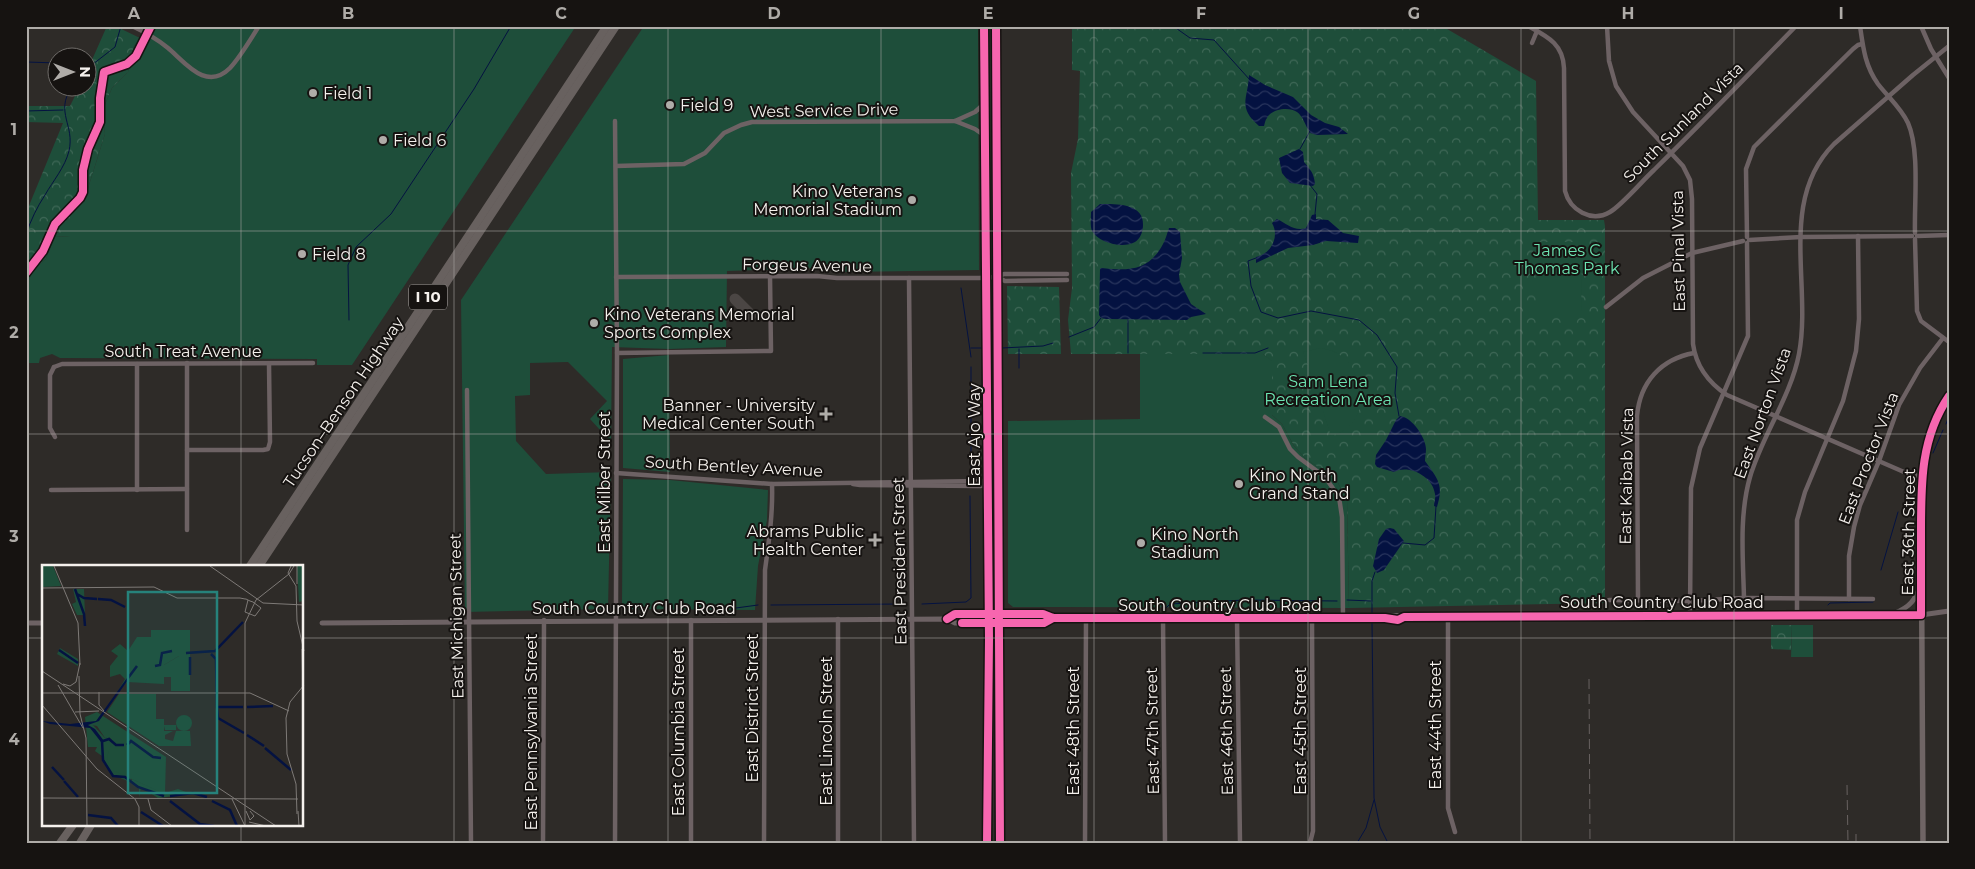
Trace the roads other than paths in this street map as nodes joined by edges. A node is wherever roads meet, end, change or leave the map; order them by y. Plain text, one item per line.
1 (132, 26) edge
2 (259, 26) edge
3 (607, 26) edge
4 (616, 26) edge
5 (984, 26) edge
6 (996, 26) edge
7 (1528, 26) edge
8 (1608, 26) edge
9 (1796, 26) edge
10 (1860, 26) edge
11 (1921, 26) edge
12 (1538, 31) junction
13 (1532, 43) dead end
14 (1862, 44) junction
15 (1949, 46) edge
16 (1935, 56) junction
17 (1949, 78) edge
18 (1564, 93) junction
19 (1571, 93) dead end
20 (1889, 96) junction
21 (985, 103) junction
22 (615, 121) dead end
23 (955, 121) junction
24 (986, 136) junction
25 (1564, 152) junction
26 (1571, 152) dead end
27 (1672, 153) junction
28 (616, 166) junction
29 (1858, 236) junction
30 (1915, 236) junction
31 (1947, 236) edge
32 (1801, 237) junction
33 (1746, 240) junction
34 (1692, 253) junction
35 (1067, 274) dead end
36 (770, 276) junction
37 (616, 277) junction
38 (997, 277) junction
39 (909, 278) junction
40 (986, 278) junction
41 (1067, 280) dead end
42 (1606, 307) dead end
43 (1943, 338) junction
44 (1949, 342) edge
45 (617, 353) junction
46 (1694, 353) junction
47 (313, 363) dead end
48 (137, 364) junction
49 (187, 364) junction
50 (270, 364) junction
51 (467, 390) dead end
52 (1723, 393) junction
53 (1949, 396) edge
54 (1775, 416) junction
55 (1265, 417) dead end
56 (55, 437) dead end
57 (1828, 439) junction
58 (188, 450) junction
59 (1879, 461) junction
60 (616, 473) junction
61 (1921, 477) junction
62 (910, 483) junction
63 (988, 483) junction
64 (772, 484) junction
65 (998, 484) junction
66 (187, 489) junction
67 (51, 490) dead end
68 (137, 490) junction
69 (187, 530) dead end
70 (251, 565) edge
71 (260, 565) edge
72 (1920, 585) junction
73 (1744, 598) junction
74 (1797, 599) junction
75 (1849, 599) junction
76 (1874, 599) dead end
77 (1609, 600) dead end
78 (1638, 600) junction
79 (1690, 601) junction
80 (1949, 611) edge
81 (988, 614) junction
82 (999, 614) junction
83 (1797, 615) junction
84 (1892, 615) junction
85 (1921, 615) junction
86 (1690, 616) junction
87 (1448, 617) junction
88 (1054, 618) junction
89 (1086, 618) junction
90 (1343, 618) junction
91 (838, 619) junction
92 (913, 619) junction
93 (947, 619) junction
94 (1237, 619) junction
95 (1312, 619) junction
96 (544, 620) junction
97 (615, 620) junction
98 (691, 620) junction
99 (765, 620) junction
100 (1163, 620) junction
101 (469, 621) junction
102 (26, 623) edge
103 (42, 623) edge
104 (322, 623) dead end
105 (988, 623) junction
106 (999, 623) junction
107 (988, 736) junction
108 (1000, 736) junction
109 (72, 826) edge
110 (90, 826) edge
111 (1455, 832) dead end
112 (60, 843) edge
113 (80, 843) edge
114 (471, 843) edge
115 (543, 843) edge
116 (615, 843) edge
117 (691, 843) edge
118 (764, 843) edge
119 (838, 843) edge
120 (914, 843) edge
121 (988, 843) edge
122 (1000, 843) edge
123 (1085, 843) edge
124 (1165, 843) edge
125 (1240, 843) edge
126 (1310, 843) edge
127 (1923, 843) edge

1 - 2 street
3 - 70 highway, Tucson–Benson Highway / I 10
4 - 71 highway, Tucson–Benson Highway / I 10
5 - 21 main road, East Ajo Way
6 - 38 main road, East Ajo Way
7 - 12 street
8 - 27 street, East Pinal Vista
9 - 27 street, South Sunland Vista
10 - 14 street
11 - 16 street
12 - 13 street
12 - 18 street
14 - 20 street
14 - 33 street
15 - 16 street, East Norton Vista
16 - 17 street
16 - 20 street, East Norton Vista
18 - 19 street
18 - 25 street
20 - 30 street
20 - 32 street, East Norton Vista
21 - 23 street, West Service Drive
21 - 24 main road, East Ajo Way
22 - 28 street, East Milber Street
23 - 24 street, West Service Drive
23 - 28 street, West Service Drive
24 - 40 main road, East Ajo Way
25 - 26 street
25 - 27 street, South Sunland Vista
27 - 34 street, East Pinal Vista
28 - 37 street, East Milber Street
29 - 30 street
29 - 32 street
29 - 57 street
30 - 31 street
30 - 43 street
32 - 33 street
32 - 54 street, East Norton Vista
33 - 34 street
33 - 52 street
34 - 42 street
34 - 46 street, East Pinal Vista
35 - 38 street, Forgeus Avenue
36 - 37 street, Forgeus Avenue
36 - 39 street, Forgeus Avenue
36 - 45 street
37 - 45 street, East Milber Street
38 - 40 street, Forgeus Avenue
38 - 41 street, Forgeus Avenue
38 - 65 main road, East Ajo Way
39 - 40 street, Forgeus Avenue
39 - 62 street, East President Street
40 - 63 main road, East Ajo Way
43 - 44 street
43 - 59 street, East Proctor Vista
45 - 60 street, East Milber Street
46 - 52 street
46 - 78 street, East Kaibab Vista
47 - 50 street, South Treat Avenue
48 - 49 street, South Treat Avenue
48 - 56 street, South Treat Avenue
48 - 68 street
49 - 50 street, South Treat Avenue
49 - 58 street
50 - 58 street
51 - 101 street, East Michigan Street
52 - 54 street
52 - 79 street
53 - 61 main road, East 36th Street
54 - 57 street
54 - 73 street, East Norton Vista
55 - 90 street
57 - 59 street
57 - 74 street
58 - 66 street
59 - 61 street
59 - 75 street, East Proctor Vista
60 - 64 street, South Bentley Avenue
60 - 97 street, East Milber Street
61 - 72 main road, East 36th Street
62 - 63 street, South Bentley Avenue
62 - 64 street, South Bentley Avenue
62 - 92 street, East President Street
63 - 65 street, South Bentley Avenue
63 - 81 main road, East Ajo Way
64 - 99 street, East District Street
65 - 82 main road, East Ajo Way
66 - 68 street
66 - 69 street
67 - 68 street
72 - 84 street
72 - 85 main road, East 36th Street
73 - 74 street, South Country Club Road
73 - 79 street, South Country Club Road
74 - 75 street, South Country Club Road
74 - 83 street
75 - 76 street, South Country Club Road
77 - 78 street, South Country Club Road
78 - 79 street, South Country Club Road
79 - 86 street
80 - 85 street, South Country Club Road
81 - 82 street, South Country Club Road
81 - 93 street, South Country Club Road
81 - 105 main road, East Ajo Way
82 - 88 street, South Country Club Road
82 - 106 main road, East Ajo Way
83 - 84 street, South Country Club Road
83 - 86 street, South Country Club Road
84 - 85 street, South Country Club Road
85 - 127 main road, East 36th Street
86 - 87 street, South Country Club Road
87 - 90 street, South Country Club Road
87 - 111 street, East 44th Street
88 - 89 street, South Country Club Road
88 - 106 street, South Country Club Road
89 - 100 street, South Country Club Road
89 - 123 street, East 48th Street
90 - 95 street, South Country Club Road
91 - 92 street, South Country Club Road
91 - 99 street, South Country Club Road
91 - 119 street, East Lincoln Street
92 - 93 street, South Country Club Road
92 - 120 street, East President Street
93 - 105 street, South Country Club Road
94 - 95 street, South Country Club Road
94 - 100 street, South Country Club Road
94 - 125 street, East 46th Street
95 - 126 street, East 45th Street
96 - 97 street, South Country Club Road
96 - 101 street, South Country Club Road
96 - 115 street, East Pennsylvania Street
97 - 98 street, South Country Club Road
97 - 116 street, East Milber Street
98 - 99 street, South Country Club Road
98 - 117 street, East Columbia Street
99 - 118 street, East District Street
100 - 124 street, East 47th Street
101 - 104 street, South Country Club Road
101 - 114 street, East Michigan Street
102 - 103 street
105 - 106 street, South Country Club Road
105 - 107 main road, East Ajo Way
106 - 108 main road, East Ajo Way
107 - 108 main road
107 - 121 main road, East Ajo Way
108 - 122 main road, East Ajo Way
109 - 112 highway
110 - 113 highway

